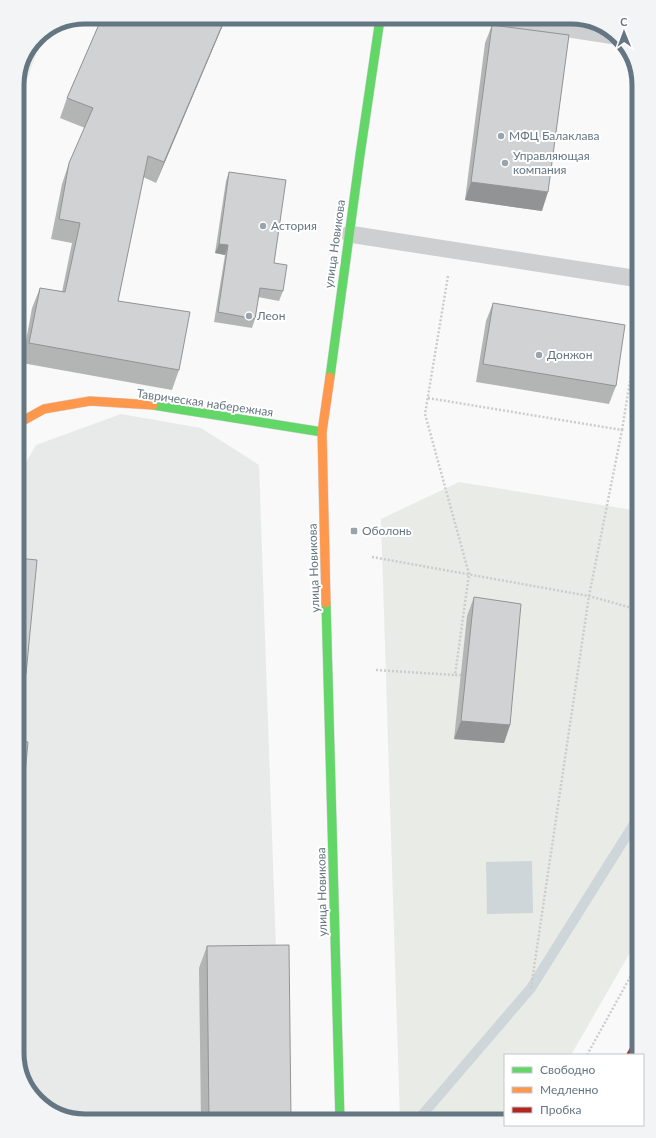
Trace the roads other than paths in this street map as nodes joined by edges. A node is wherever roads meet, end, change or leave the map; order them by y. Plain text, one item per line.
1 (379, 24) edge
2 (537, 24) edge
3 (604, 34) edge
4 (349, 234) junction
5 (632, 278) edge
6 (24, 420) edge
7 (322, 432) junction
8 (340, 1114) edge

1 - 4 main road, улица Новикова
2 - 3 lane
4 - 5 lane
4 - 7 main road, улица Новикова
6 - 7 main road, Таврическая набережная
7 - 8 main road, улица Новикова

